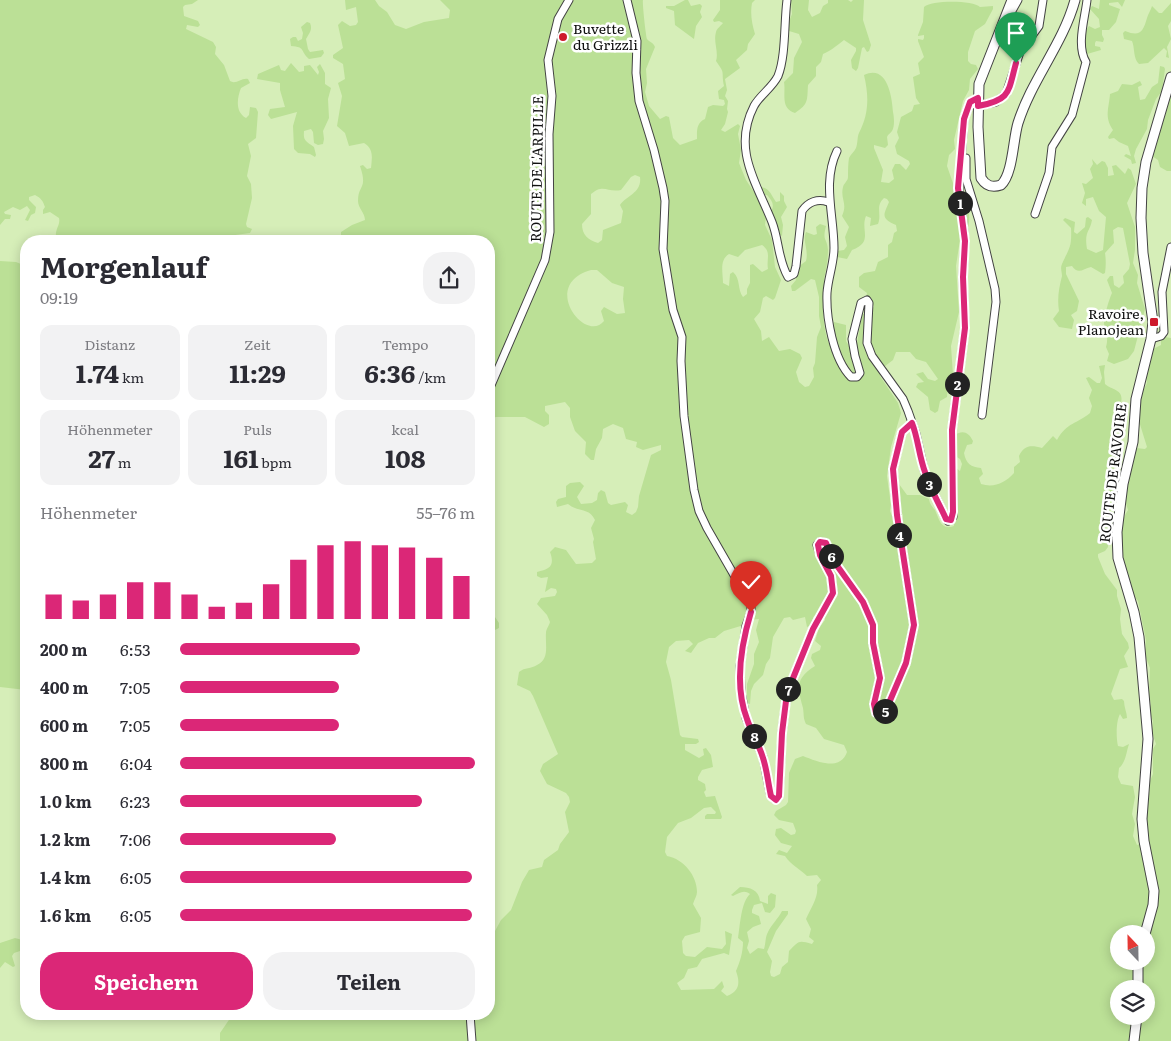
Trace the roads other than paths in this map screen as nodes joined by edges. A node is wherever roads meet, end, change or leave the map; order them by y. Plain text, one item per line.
1 (569, 0) edge
2 (627, 0) edge
3 (787, 0) edge
4 (1012, 0) edge
5 (1018, 0) edge
6 (1043, 0) edge
7 (1075, 0) edge
8 (1087, 0) edge
9 (1005, 19) junction
10 (1171, 77) edge
11 (978, 102) junction
12 (962, 145) junction
13 (837, 151) dead end
14 (828, 202) junction
15 (1035, 214) dead end
16 (1171, 247) edge
17 (1151, 339) junction
18 (495, 376) edge
19 (982, 415) dead end
20 (912, 423) junction
21 (1147, 925) edge
22 (470, 1020) edge
23 (1136, 1025) edge
24 (472, 1041) edge
25 (1134, 1041) edge

1 - 18 street, ROUTE DE L'ARPILLE
2 - 20 street
3 - 14 street
4 - 9 street
5 - 9 street
6 - 11 street
7 - 11 street
8 - 15 street
9 - 11 street
10 - 17 street, ROUTE DE RAVOIRE
11 - 12 street
12 - 19 street
12 - 20 street
13 - 14 street
14 - 20 street
16 - 17 street
17 - 21 street, ROUTE DE RAVOIRE
22 - 24 street
23 - 25 street

